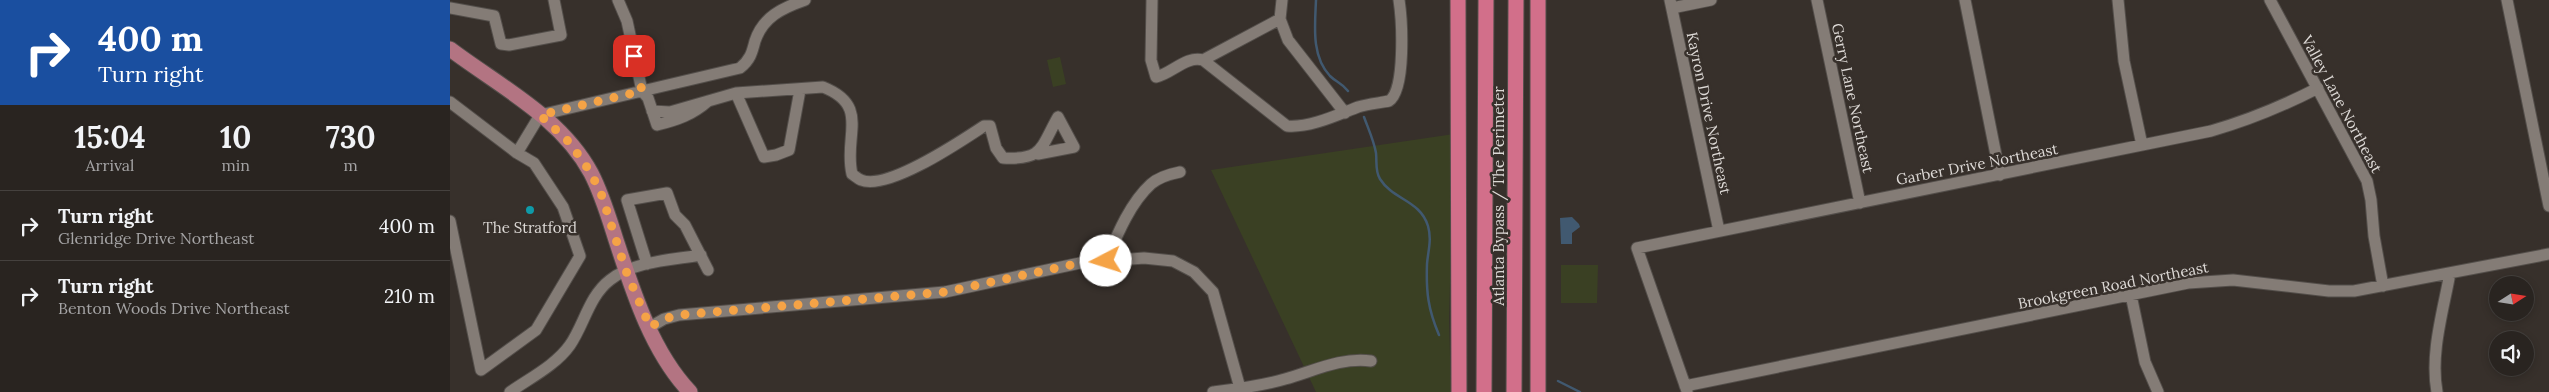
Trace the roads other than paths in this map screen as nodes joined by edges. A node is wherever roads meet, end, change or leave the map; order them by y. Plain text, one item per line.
1 (554, 0) edge
2 (618, 0) edge
3 (805, 0) edge
4 (1152, 0) edge
5 (1282, 0) edge
6 (1399, 0) edge
7 (1458, 0) edge
8 (1486, 0) edge
9 (1516, 0) edge
10 (1538, 0) edge
11 (1710, 0) edge
12 (1817, 0) edge
13 (1965, 0) edge
14 (2118, 0) edge
15 (2270, 0) edge
16 (2507, 0) edge
17 (1671, 4) edge
18 (453, 7) edge
19 (1280, 19) junction
20 (450, 50) edge
21 (1203, 60) junction
22 (2318, 88) junction
23 (800, 90) junction
24 (642, 91) junction
25 (736, 93) junction
26 (450, 102) edge
27 (1345, 113) junction
28 (540, 115) junction
29 (2142, 146) junction
30 (517, 153) junction
31 (1038, 154) dead end
32 (1180, 172) dead end
33 (2000, 175) junction
34 (1860, 203) junction
35 (2549, 206) edge
36 (450, 221) edge
37 (1719, 231) junction
38 (2549, 254) edge
39 (701, 255) junction
40 (1106, 261) junction
41 (648, 264) junction
42 (708, 270) dead end
43 (626, 271) junction
44 (2450, 273) junction
45 (2383, 286) junction
46 (2131, 295) junction
47 (650, 327) junction
48 (1371, 361) dead end
49 (1240, 388) junction
50 (1686, 389) edge
51 (510, 392) edge
52 (690, 392) edge
53 (1213, 392) edge
54 (1459, 392) edge
55 (1484, 392) edge
56 (1514, 392) edge
57 (1538, 392) edge
58 (2158, 392) edge
59 (2437, 392) edge

1 - 18 street
2 - 24 street
3 - 24 street
4 - 21 street
5 - 19 street
6 - 27 street
7 - 54 highway
8 - 55 highway, Atlanta Bypass / The Perimeter
9 - 56 highway, Atlanta Bypass / The Perimeter
10 - 57 highway
11 - 17 street
12 - 34 street, Gerry Lane Northeast
13 - 33 street
14 - 29 street
15 - 22 street, Valley Lane Northeast
16 - 35 street
17 - 37 street, Kayron Drive Northeast
19 - 21 street
19 - 27 street
20 - 28 main road
21 - 27 street
22 - 29 street, Garber Drive Northeast
22 - 45 street, Valley Lane Northeast
23 - 25 street
23 - 25 street
23 - 31 street
24 - 25 street
24 - 28 street
26 - 30 street
28 - 30 street
28 - 43 main road
29 - 33 street, Garber Drive Northeast
30 - 36 street
32 - 40 street
33 - 34 street, Garber Drive Northeast
34 - 37 street, Garber Drive Northeast
37 - 50 street, Garber Drive Northeast
38 - 44 street, Brookgreen Road Northeast
39 - 41 street
39 - 41 street
39 - 42 street
40 - 47 street
40 - 49 street
41 - 43 street
43 - 47 main road
43 - 51 street
44 - 45 street, Brookgreen Road Northeast
44 - 59 street
45 - 46 street, Brookgreen Road Northeast
46 - 50 street, Brookgreen Road Northeast
46 - 58 street
47 - 52 main road
48 - 49 street
49 - 53 street

